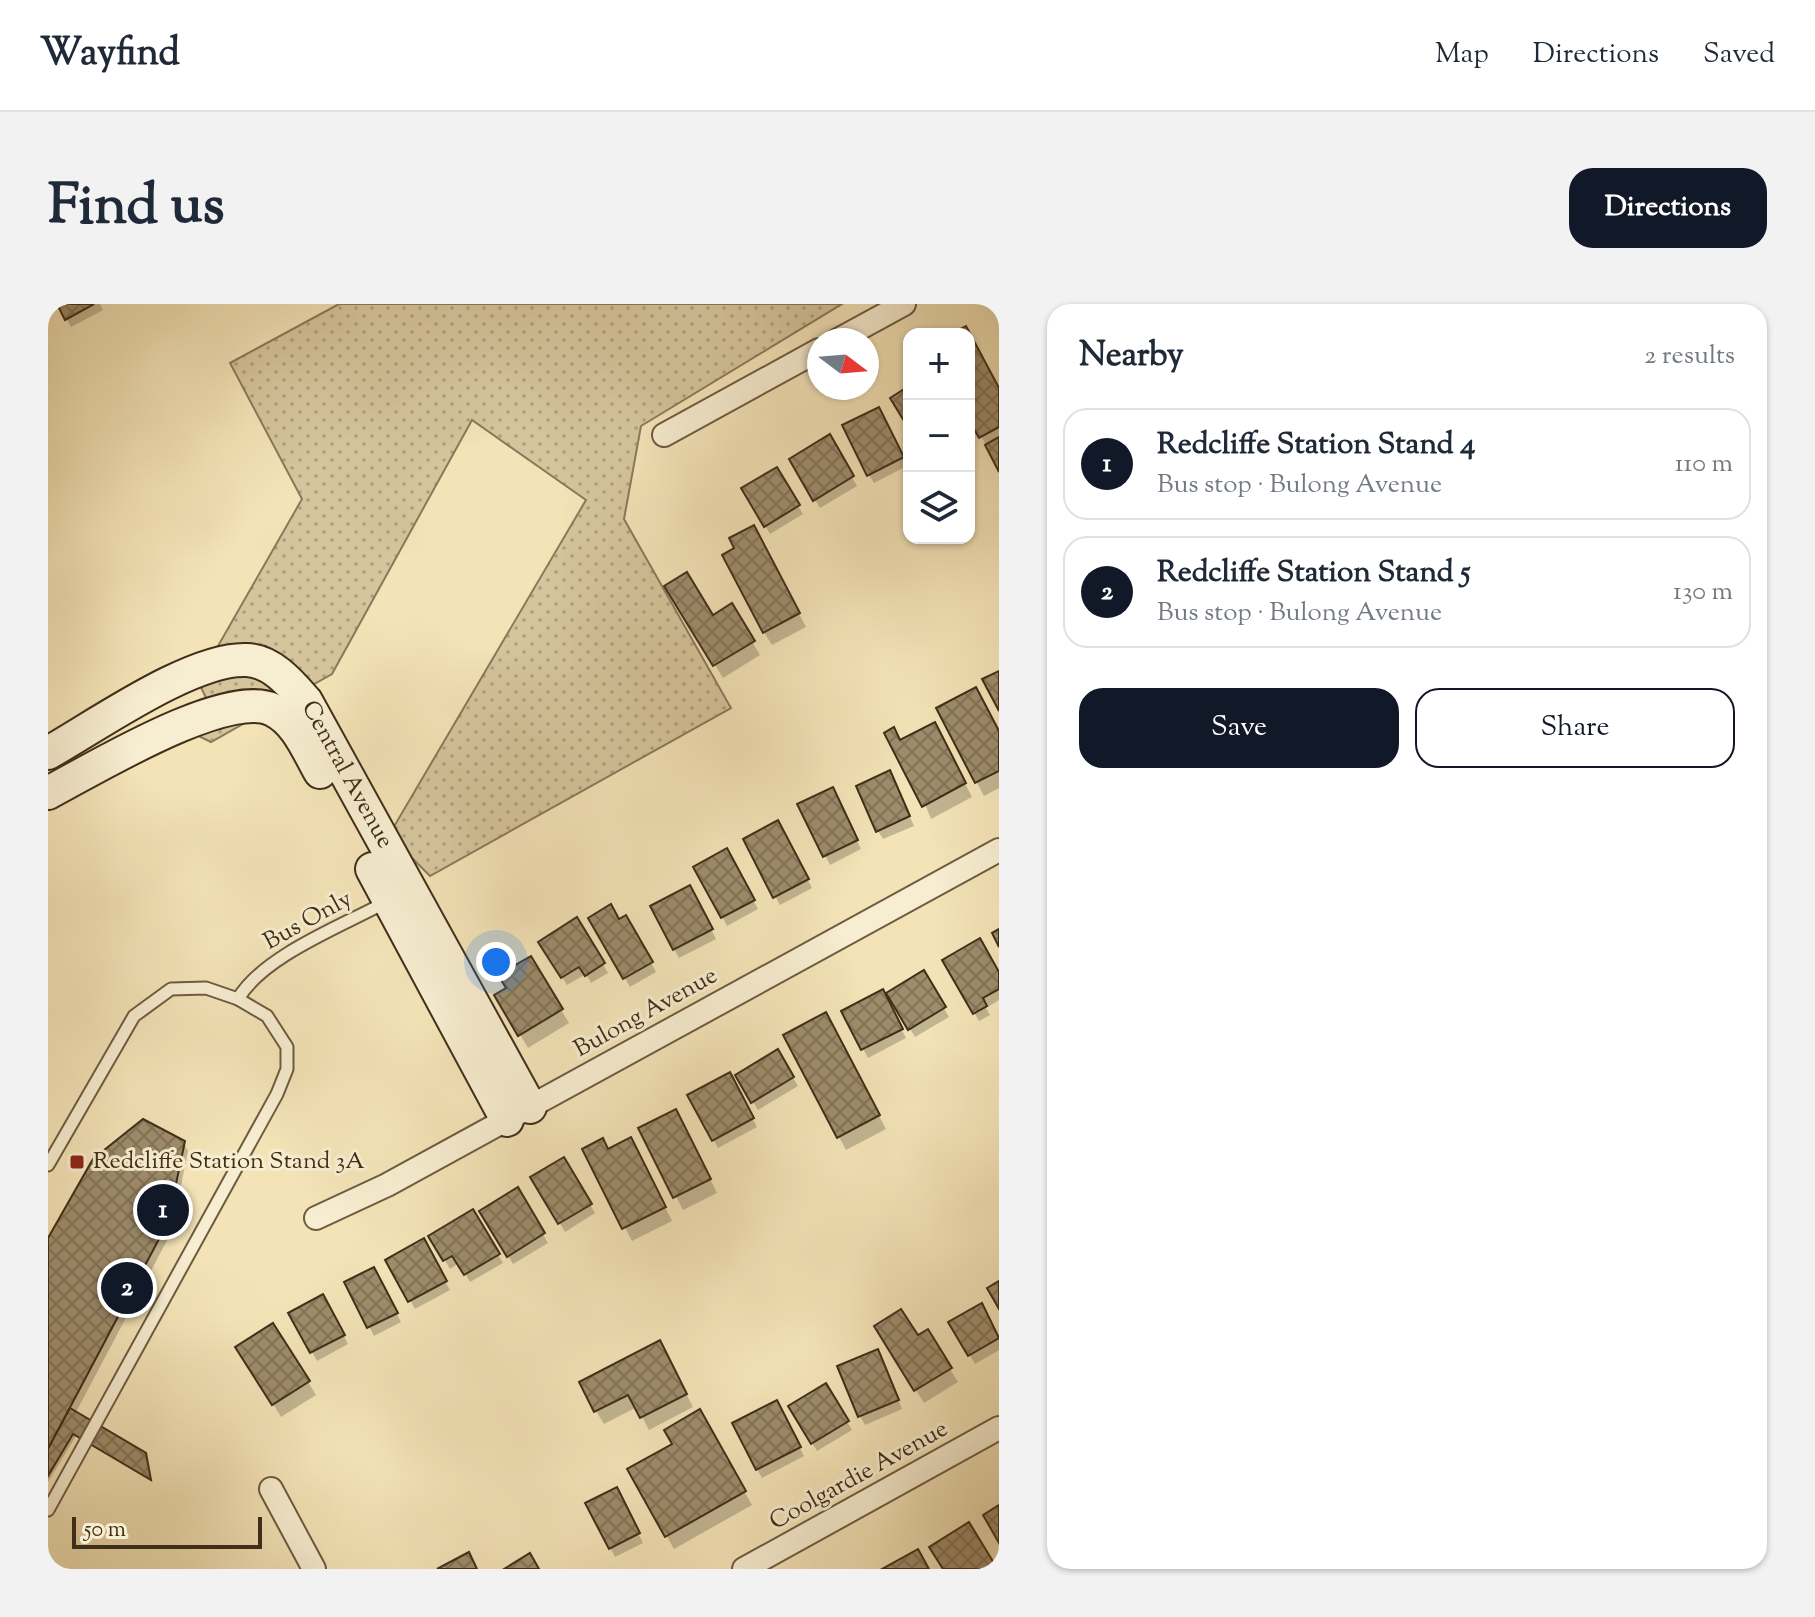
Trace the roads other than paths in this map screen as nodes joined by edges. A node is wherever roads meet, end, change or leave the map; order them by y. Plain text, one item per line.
1 (904, 304) edge
2 (860, 328) edge
3 (807, 357) edge
4 (664, 435) dead end
5 (48, 753) edge
6 (48, 793) edge
7 (999, 850) edge
8 (398, 896) junction
9 (238, 999) junction
10 (519, 1113) junction
11 (48, 1165) edge
12 (316, 1218) dead end
13 (999, 1428) edge
14 (271, 1489) dead end
15 (48, 1510) edge
16 (314, 1569) edge
17 (744, 1569) edge

1 - 2 street
3 - 4 street
5 - 8 street, Central Avenue
6 - 8 street, Central Avenue
7 - 10 street, Bulong Avenue
8 - 9 lane, Bus Only
8 - 10 street, Central Avenue
9 - 11 lane
9 - 15 lane
10 - 12 street, Bulong Avenue
13 - 17 street, Coolgardie Avenue
14 - 16 street

